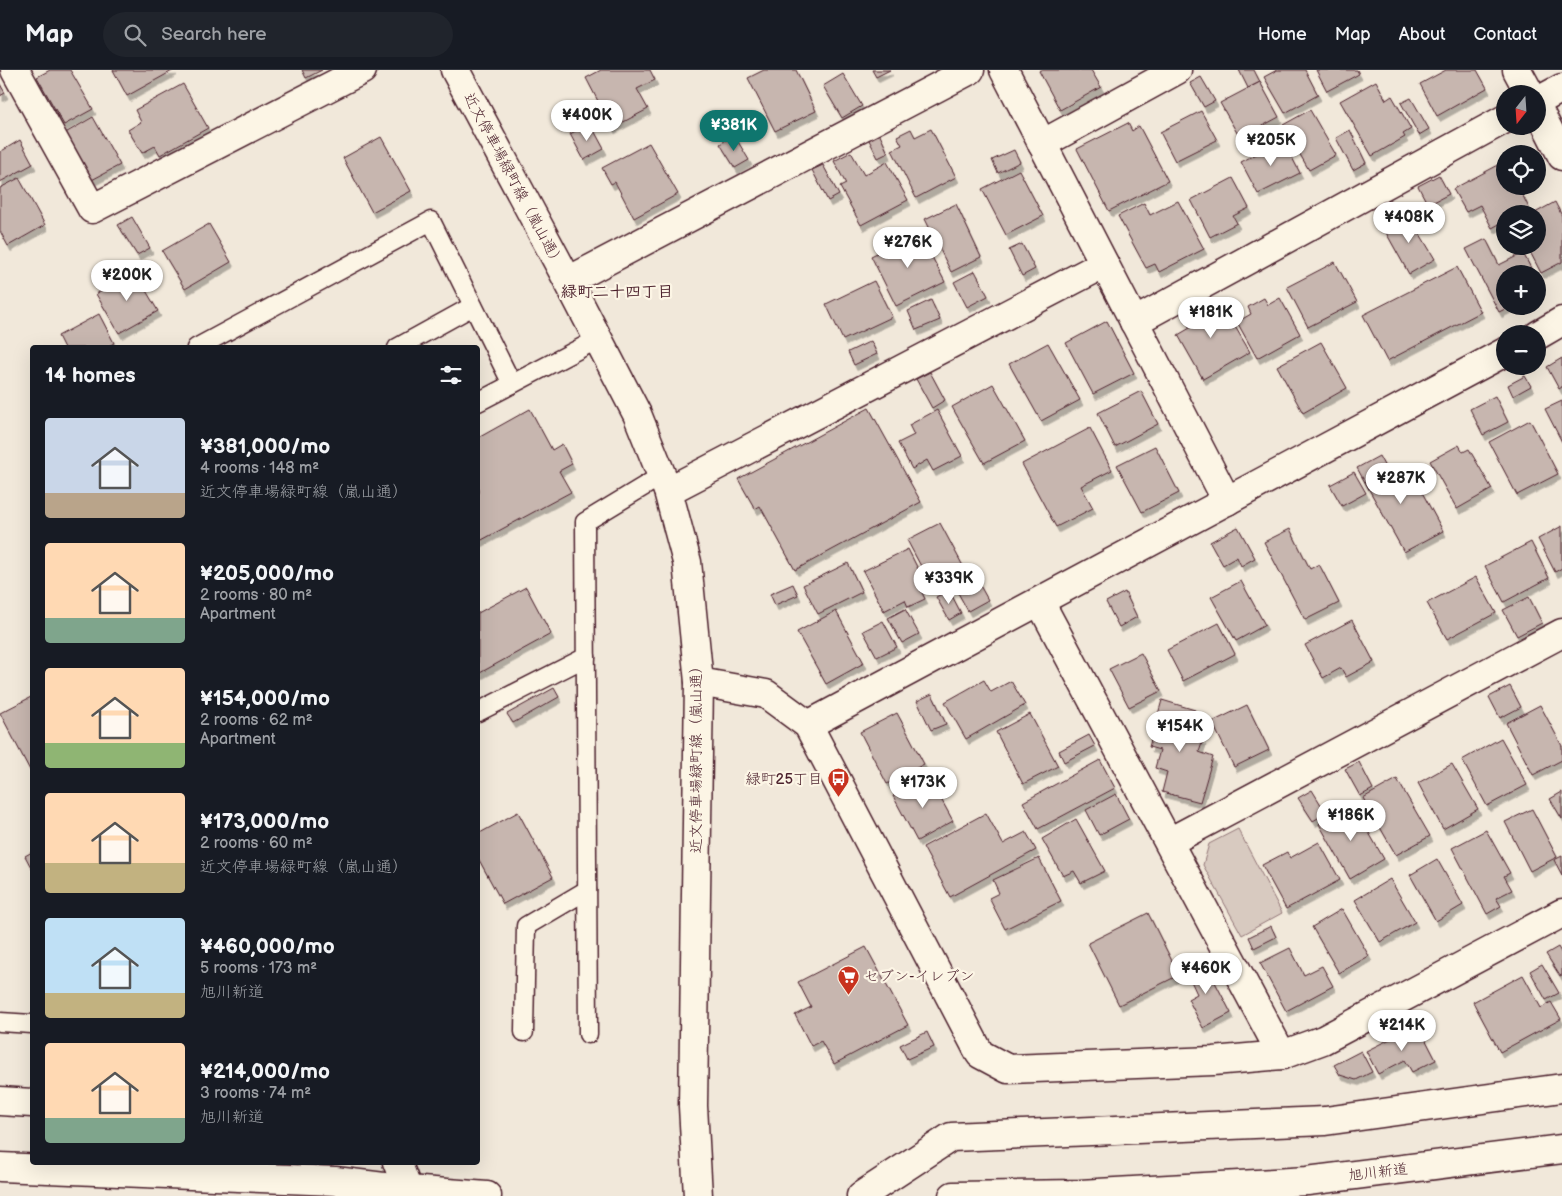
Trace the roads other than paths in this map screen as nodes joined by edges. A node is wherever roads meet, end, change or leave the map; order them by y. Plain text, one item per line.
1 (16, 70) edge
2 (362, 70) edge
3 (456, 70) edge
4 (970, 70) edge
5 (1004, 70) edge
6 (1177, 70) edge
7 (1517, 70) edge
8 (1525, 85) edge
9 (1562, 88) edge
10 (1546, 97) edge
11 (1496, 124) edge
12 (1546, 125) edge
13 (1042, 144) junction
14 (1562, 156) edge
15 (1104, 264) junction
16 (568, 281) junction
17 (473, 306) junction
18 (1134, 322) junction
19 (1562, 322) edge
20 (1546, 331) edge
21 (598, 339) junction
22 (202, 345) edge
23 (402, 345) edge
24 (1496, 357) edge
25 (512, 384) junction
26 (480, 401) edge
27 (665, 483) junction
28 (1227, 501) junction
29 (1040, 602) junction
30 (1562, 633) edge
31 (586, 657) junction
32 (698, 682) junction
33 (480, 711) edge
34 (808, 725) junction
35 (1169, 842) junction
36 (587, 890) junction
37 (1562, 913) edge
38 (0, 1022) edge
39 (30, 1024) edge
40 (524, 1032) dead end
41 (588, 1034) dead end
42 (1282, 1055) junction
43 (1562, 1088) edge
44 (0, 1102) edge
45 (30, 1103) edge
46 (1562, 1149) edge
47 (399, 1165) edge
48 (0, 1167) edge
49 (408, 1190) junction
50 (487, 1196) edge
51 (698, 1196) edge
52 (861, 1196) edge
53 (953, 1196) edge

1 - 2 main road
3 - 16 main road, 近文停車場緑町線（嵐山通）
4 - 16 main road
5 - 13 main road
6 - 13 main road
7 - 8 main road
9 - 10 main road
11 - 18 main road
12 - 14 main road
13 - 15 main road
15 - 18 main road
15 - 27 main road
16 - 21 main road, 近文停車場緑町線（嵐山通）
17 - 22 lane
17 - 23 lane
17 - 25 lane
18 - 28 main road
19 - 20 main road
21 - 25 lane
21 - 27 main road, 近文停車場緑町線（嵐山通）
24 - 28 main road
25 - 26 lane
27 - 31 lane
27 - 32 main road, 近文停車場緑町線（嵐山通）
28 - 29 main road
29 - 34 main road
29 - 35 main road
30 - 35 main road
31 - 33 lane
31 - 36 lane
32 - 34 main road
32 - 51 main road, 近文停車場緑町線（嵐山通）
34 - 42 main road
35 - 42 main road
36 - 40 lane
36 - 41 lane
37 - 42 main road
38 - 39 lane
43 - 52 main road
44 - 45 main road
46 - 53 main road, 旭川新道
47 - 49 main road
48 - 49 main road
49 - 50 main road

